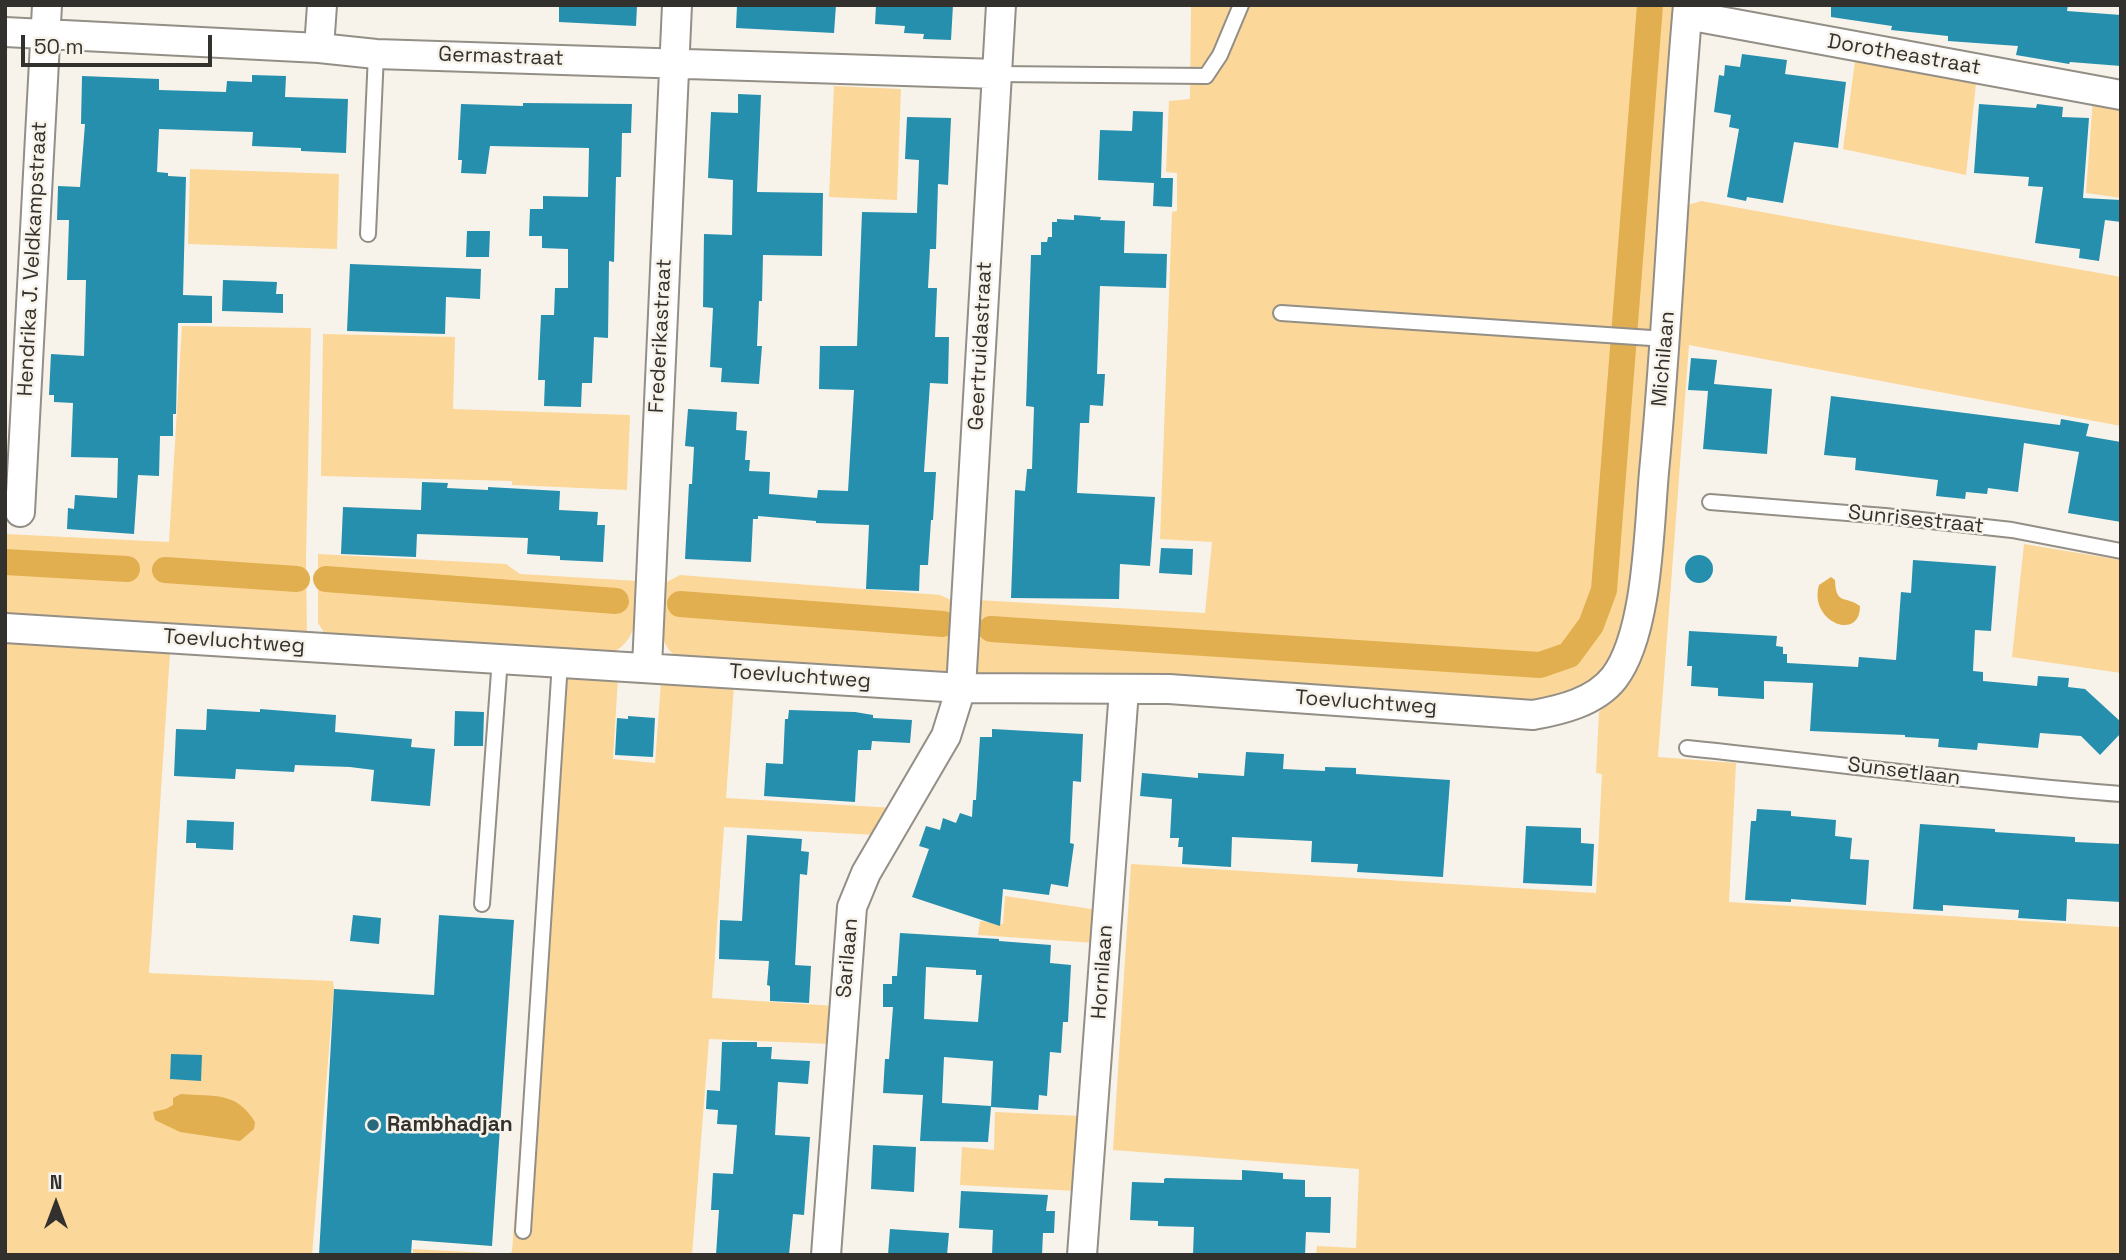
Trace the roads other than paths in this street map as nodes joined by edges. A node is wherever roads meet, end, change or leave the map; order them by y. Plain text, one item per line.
1 (47, 5) edge
2 (322, 5) edge
3 (677, 5) edge
4 (1000, 5) edge
5 (1241, 5) edge
6 (1687, 10) edge
7 (5, 32) edge
8 (45, 35) junction
9 (319, 48) junction
10 (376, 54) junction
11 (674, 63) junction
12 (997, 74) junction
13 (2121, 95) edge
14 (368, 234) dead end
15 (1280, 313) dead end
16 (1666, 339) junction
17 (1710, 502) dead end
18 (20, 512) dead end
19 (2121, 551) edge
20 (5, 628) edge
21 (500, 658) junction
22 (560, 662) junction
23 (647, 667) junction
24 (961, 688) junction
25 (1124, 690) junction
26 (1591, 696) joint
27 (1687, 748) dead end
28 (2121, 794) edge
29 (482, 904) dead end
30 (523, 1231) dead end
31 (826, 1255) edge
32 (1082, 1255) edge

1 - 8 street, Hendrika J. Veldkampstraat
2 - 9 street
3 - 11 street, Frederikastraat
4 - 12 street, Geertruidastraat
5 - 12 lane
6 - 13 street, Dorotheastraat
6 - 16 street, Michilaan
7 - 8 street, Germastraat
8 - 9 street, Germastraat
8 - 18 street, Hendrika J. Veldkampstraat
9 - 10 street, Germastraat
10 - 11 street, Germastraat
10 - 14 lane
11 - 12 street, Germastraat
11 - 23 street, Frederikastraat
12 - 24 street, Geertruidastraat
15 - 16 lane
16 - 26 street, Michilaan
17 - 19 lane, Sunrisestraat
20 - 21 street, Toevluchtweg
21 - 22 street, Toevluchtweg
21 - 29 lane
22 - 23 street, Toevluchtweg
22 - 30 lane
23 - 24 street, Toevluchtweg
24 - 25 street, Toevluchtweg
24 - 31 street, Sarilaan
25 - 26 street, Toevluchtweg
25 - 32 street, Hornilaan
27 - 28 lane, Sunsetlaan

